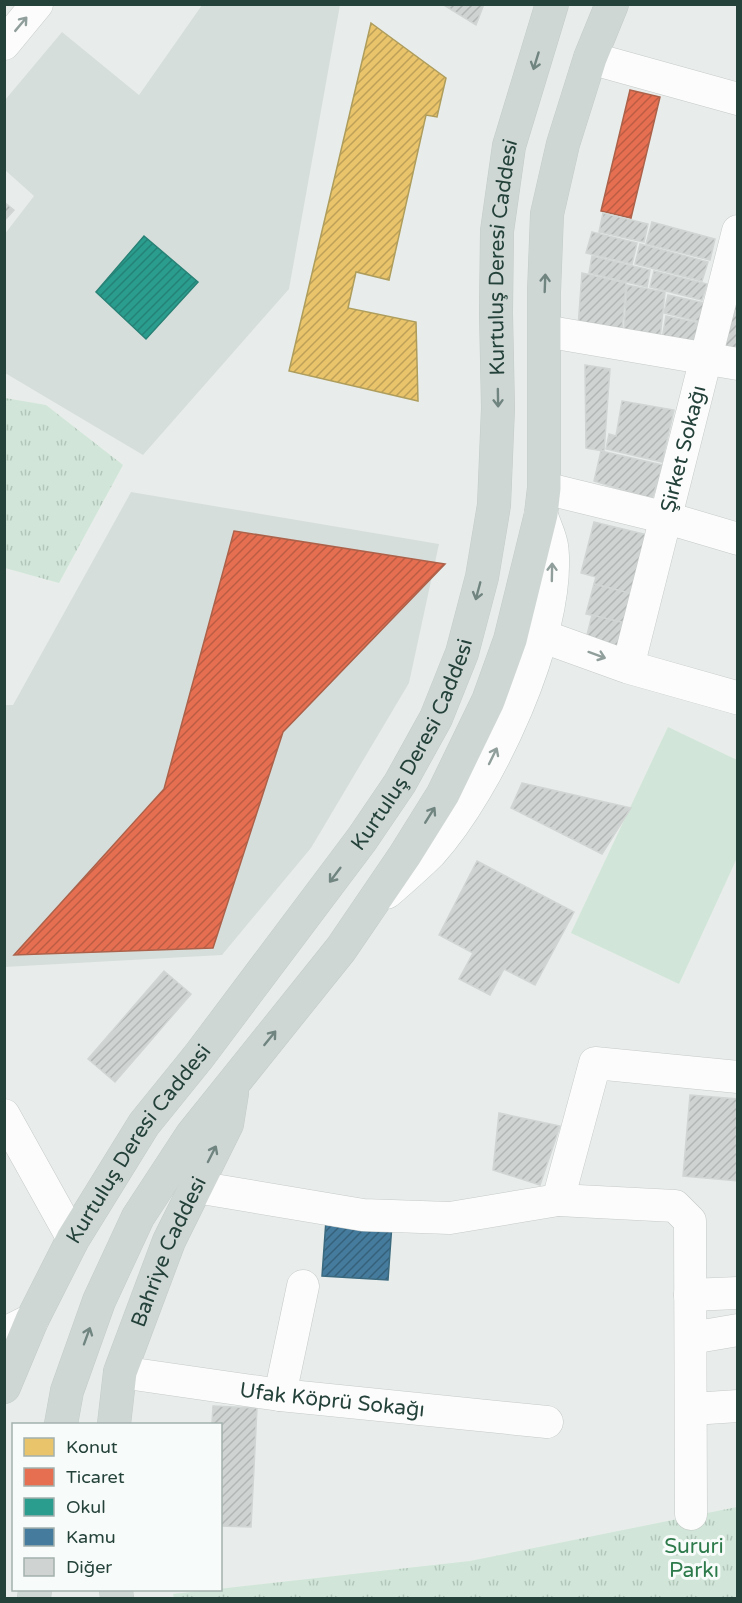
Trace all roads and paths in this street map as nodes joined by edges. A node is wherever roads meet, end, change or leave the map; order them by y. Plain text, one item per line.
1 (37, 4) edge
2 (552, 4) edge
3 (612, 4) edge
4 (4, 44) edge
5 (590, 58) junction
6 (738, 99) edge
7 (738, 231) edge
8 (544, 331) junction
9 (705, 357) junction
10 (738, 364) edge
11 (543, 501) junction
12 (667, 518) junction
13 (738, 539) edge
14 (542, 636) junction
15 (628, 667) junction
16 (738, 698) edge
17 (364, 914) junction
18 (738, 1077) edge
19 (234, 1084) junction
20 (4, 1115) edge
21 (196, 1187) junction
22 (558, 1200) junction
23 (73, 1239) junction
24 (303, 1286) dead end
25 (738, 1293) edge
26 (690, 1295) junction
27 (18, 1327) edge
28 (738, 1330) edge
29 (691, 1338) junction
30 (120, 1372) junction
31 (4, 1387) edge
32 (280, 1395) junction
33 (738, 1406) edge
34 (692, 1409) junction
35 (547, 1422) dead end
36 (62, 1423) edge
37 (114, 1423) edge
38 (691, 1514) dead end

4 -> 1 street
2 -> 23 main road, Kurtuluş Deresi Caddesi
3 - 5 main road, Kurtuluş Deresi Caddesi
5 - 6 street
8 -> 5 main road, Kurtuluş Deresi Caddesi
7 - 9 street, Şirket Sokağı
8 - 9 street
8 - 11 main road, Kurtuluş Deresi Caddesi
9 - 10 street
9 - 12 street, Şirket Sokağı
11 - 12 street
14 -> 11 main road
17 -> 11 main road, Kurtuluş Deresi Caddesi
12 - 13 street
12 - 15 street, Şirket Sokağı
14 -> 15 main road
17 -> 14 main road
15 - 16 main road
19 -> 17 main road, Kurtuluş Deresi Caddesi
18 - 22 street
21 -> 19 main road, Bahriye Caddesi
36 -> 19 main road, Kurtuluş Deresi Caddesi
20 - 23 street
21 - 22 street
21 - 30 main road, Bahriye Caddesi
22 - 26 street
23 - 27 main road, Kurtuluş Deresi Caddesi
24 - 32 street
25 - 26 street
26 - 29 street
27 - 31 main road, Kurtuluş Deresi Caddesi
28 - 29 street
29 - 34 street
30 - 32 street, Ufak Köprü Sokağı
30 - 37 main road, Bahriye Caddesi
32 - 35 street, Ufak Köprü Sokağı
33 - 34 street
34 - 38 street

